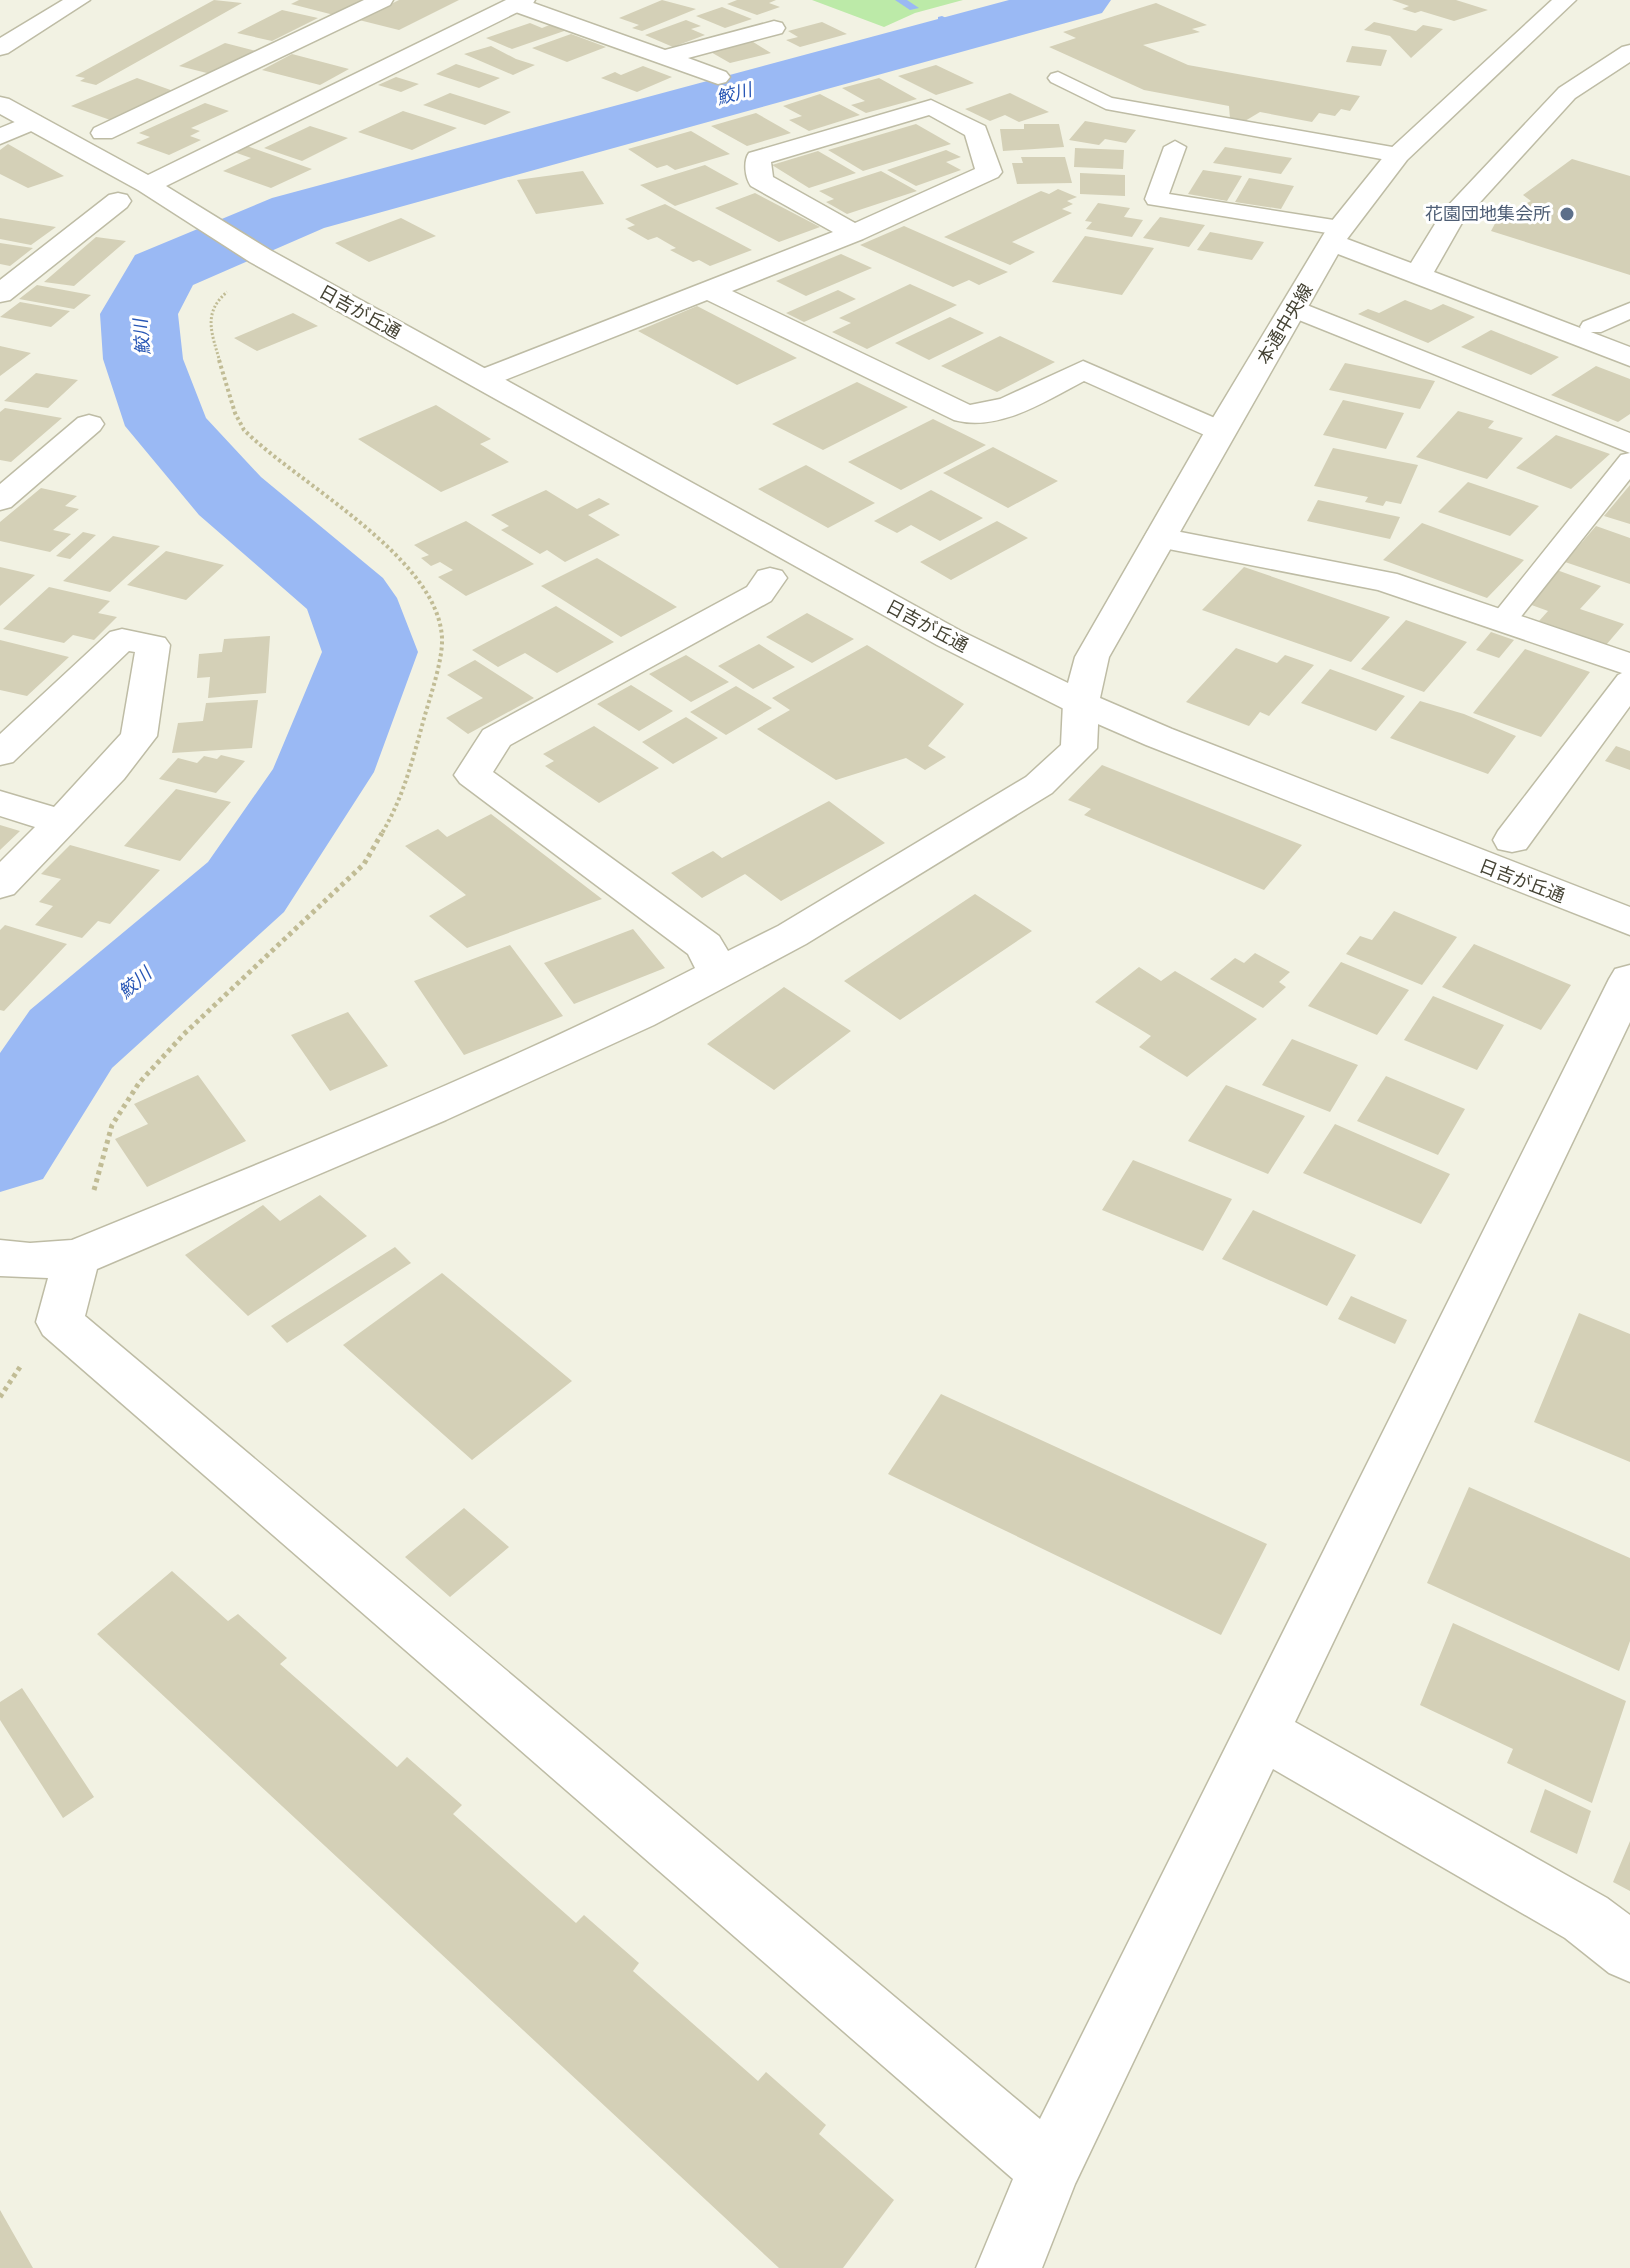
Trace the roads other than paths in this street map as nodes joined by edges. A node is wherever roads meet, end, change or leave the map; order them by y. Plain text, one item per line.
1 (79, 0) edge
2 (382, 0) edge
3 (1565, 0) edge
4 (520, 2) edge
5 (774, 28) dead end
6 (0, 48) edge
7 (1630, 52) edge
8 (663, 58) junction
9 (718, 77) dead end
10 (1058, 78) dead end
11 (0, 104) edge
12 (32, 122) junction
13 (103, 133) dead end
14 (0, 137) edge
15 (1175, 147) dead end
16 (1398, 155) junction
17 (147, 185) junction
18 (118, 201) dead end
19 (854, 233) junction
20 (1337, 235) junction
21 (1418, 275) junction
22 (706, 289) junction
23 (0, 294) edge
24 (1294, 308) junction
25 (1630, 310) edge
26 (1592, 327) dead end
27 (1630, 357) edge
28 (482, 379) junction
29 (89, 424) dead end
30 (1220, 431) junction
31 (1630, 444) edge
32 (1630, 461) edge
33 (0, 500) edge
34 (1160, 538) junction
35 (770, 578) dead end
36 (1502, 622) junction
37 (1630, 665) edge
38 (1630, 682) edge
39 (1081, 703) junction
40 (0, 754) edge
41 (0, 803) edge
42 (61, 822) junction
43 (1512, 840) dead end
44 (0, 885) edge
45 (1630, 922) edge
46 (718, 974) junction
47 (1630, 979) edge
48 (35, 1259) edge
49 (1261, 1732) junction
50 (1630, 1952) edge
51 (1049, 2168) junction
52 (1009, 2268) edge

1 - 6 street
2 - 13 street
3 - 16 street, 本通中央線
4 - 8 street
4 - 17 street
5 - 8 street
7 - 21 street
8 - 9 street
10 - 16 lane
11 - 12 street
12 - 14 street
12 - 17 street
15 - 20 lane
16 - 20 street, 本通中央線
17 - 28 street, 日吉が丘通
18 - 23 street
19 - 19 street
19 - 22 street
20 - 21 street
20 - 24 street, 本通中央線
21 - 27 street
22 - 28 street
22 - 30 street
24 - 30 street, 本通中央線
24 - 31 street
25 - 26 lane
28 - 39 street, 日吉が丘通
29 - 33 street
30 - 34 street, 本通中央線
32 - 36 lane
34 - 36 street
34 - 39 street, 本通中央線
35 - 46 street
36 - 37 street
38 - 43 street
39 - 45 street, 日吉が丘通
39 - 46 street, 本通中央線
40 - 42 street
41 - 42 street
42 - 44 street
46 - 48 street, 本通中央線
47 - 49 street
48 - 51 street
49 - 50 street
49 - 51 street
51 - 52 street

